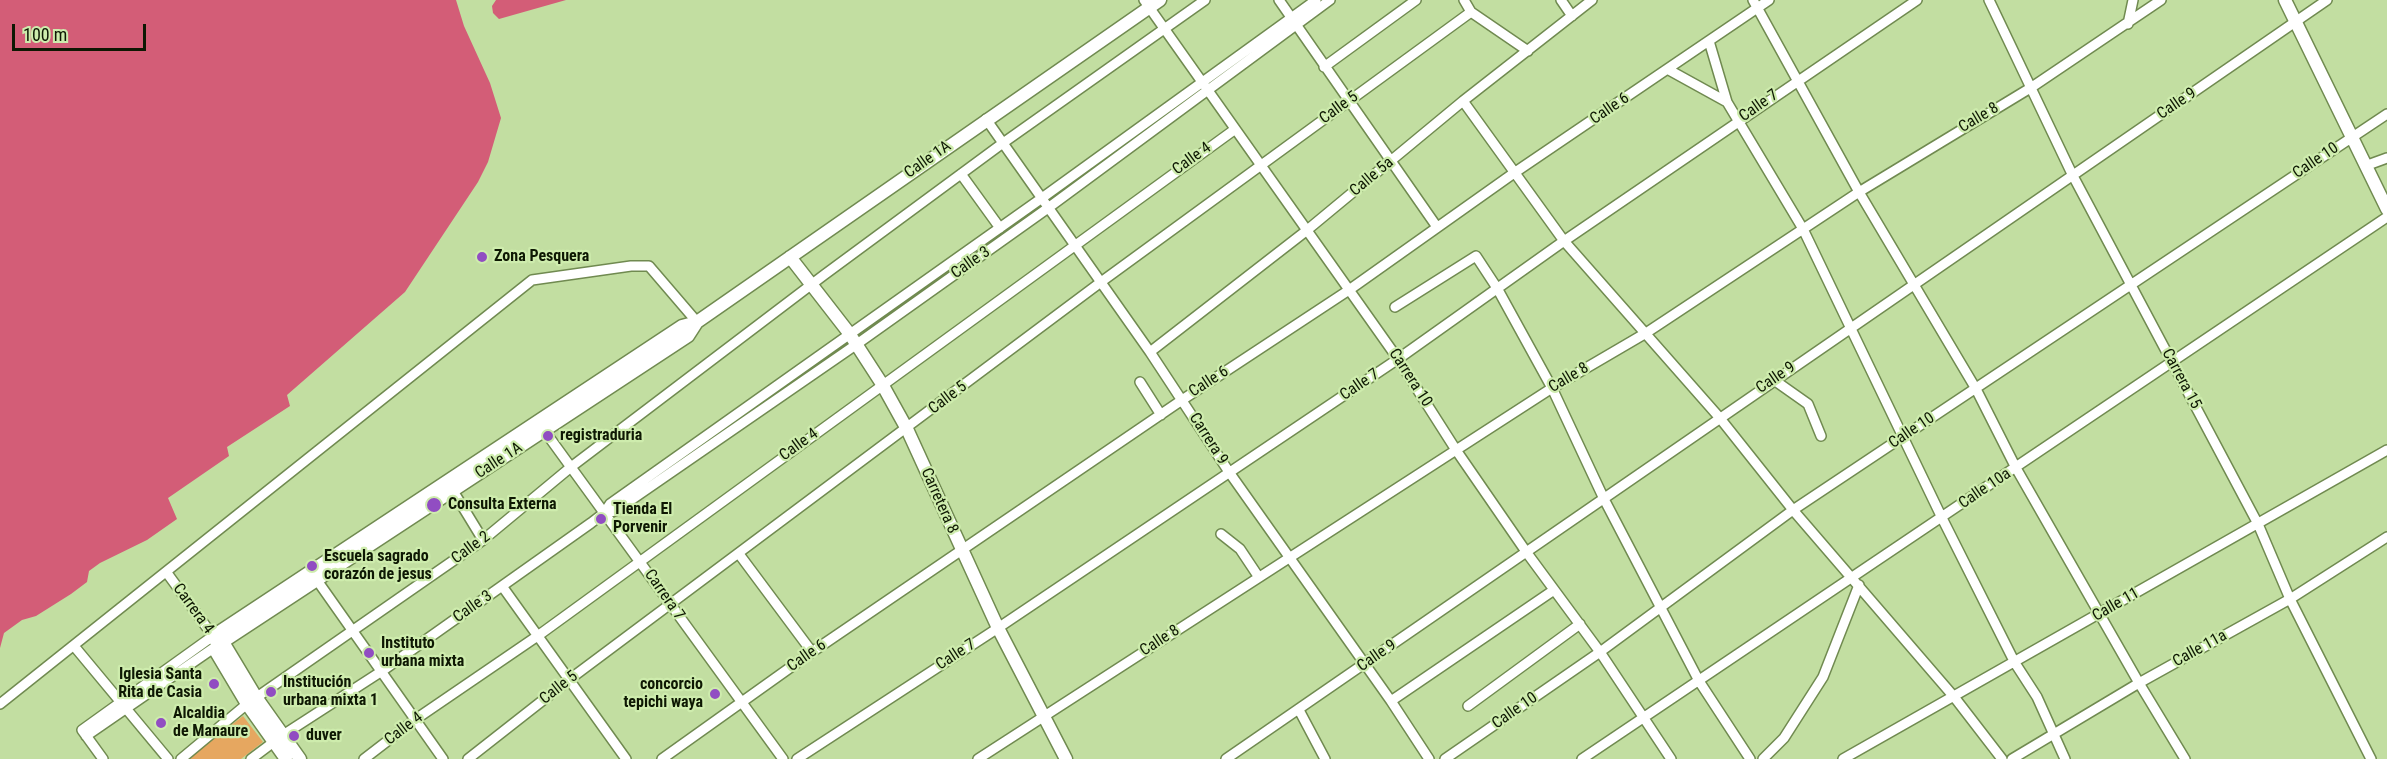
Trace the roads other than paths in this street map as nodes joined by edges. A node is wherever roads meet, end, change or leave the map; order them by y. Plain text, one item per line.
1 (1160, 0) edge
2 (1205, 0) edge
3 (1279, 0) edge
4 (1316, 0) edge
5 (1330, 0) edge
6 (1416, 0) edge
7 (1464, 0) edge
8 (1561, 0) edge
9 (1592, 0) edge
10 (1769, 0) edge
11 (1917, 0) edge
12 (1989, 0) edge
13 (2133, 0) edge
14 (2161, 0) edge
15 (2284, 0) edge
16 (2327, 0) edge
17 (1146, 4) edge
18 (1755, 4) edge
19 (1471, 12) junction
20 (1572, 16) junction
21 (1293, 22) junction
22 (2128, 24) junction
23 (2295, 24) junction
24 (1163, 30) junction
25 (1709, 41) junction
26 (1528, 51) junction
27 (1324, 67) junction
28 (1669, 70) junction
29 (1796, 80) junction
30 (2032, 87) junction
31 (1203, 88) junction
32 (1348, 101) junction
33 (1463, 101) junction
34 (1726, 102) junction
35 (2387, 114) edge
36 (986, 119) junction
37 (1740, 120) junction
38 (1234, 130) junction
39 (2352, 136) junction
40 (1003, 143) junction
41 (2387, 158) edge
42 (1391, 161) junction
43 (1260, 166) junction
44 (2365, 166) junction
45 (1514, 173) junction
46 (961, 174) junction
47 (2072, 174) junction
48 (1859, 192) junction
49 (1042, 198) junction
50 (1048, 208) junction
51 (2387, 209) edge
52 (2387, 217) edge
53 (1437, 227) junction
54 (1000, 228) junction
55 (1803, 229) junction
56 (1306, 231) junction
57 (1564, 241) junction
58 (1075, 245) junction
59 (789, 257) junction
60 (1101, 282) junction
61 (813, 285) junction
62 (1914, 285) junction
63 (2130, 287) junction
64 (1497, 288) junction
65 (1349, 290) junction
66 (1395, 307) dead end
67 (697, 322) junction
68 (1849, 329) junction
69 (849, 333) junction
70 (1646, 333) junction
71 (857, 344) junction
72 (1150, 352) junction
73 (1398, 359) junction
74 (2172, 363) junction
75 (1774, 380) junction
76 (1140, 382) dead end
77 (882, 384) junction
78 (1552, 388) junction
79 (1976, 389) junction
80 (1182, 400) junction
81 (1161, 415) junction
82 (1719, 417) junction
83 (541, 426) junction
84 (907, 429) junction
85 (1821, 436) dead end
86 (1903, 437) junction
87 (1456, 450) junction
88 (2387, 450) edge
89 (571, 467) junction
90 (2016, 468) junction
91 (1229, 472) junction
92 (450, 486) junction
93 (1604, 499) junction
94 (1793, 510) junction
95 (604, 513) junction
96 (1942, 518) junction
97 (2258, 524) junction
98 (1221, 534) dead end
99 (2387, 537) edge
100 (483, 540) junction
101 (962, 551) junction
102 (1527, 553) junction
103 (739, 554) junction
104 (1288, 557) junction
105 (640, 561) junction
106 (167, 573) junction
107 (314, 576) junction
108 (1258, 576) junction
109 (1852, 577) junction
110 (1859, 585) junction
111 (502, 586) junction
112 (1554, 590) junction
113 (2290, 599) junction
114 (670, 604) junction
115 (1659, 606) junction
116 (2100, 614) junction
117 (1580, 624) junction
118 (998, 628) junction
119 (353, 631) junction
120 (539, 636) junction
121 (216, 641) junction
122 (74, 646) junction
123 (812, 652) junction
124 (1600, 652) junction
125 (2015, 663) junction
126 (1365, 665) junction
127 (382, 671) junction
128 (570, 679) junction
129 (1699, 681) junction
130 (2139, 683) junction
131 (1955, 698) junction
132 (252, 701) junction
133 (743, 702) junction
134 (1391, 702) junction
135 (0, 704) edge
136 (124, 704) junction
137 (1468, 706) dead end
138 (1299, 710) junction
139 (1044, 717) junction
140 (416, 719) junction
141 (1645, 719) junction
142 (2051, 735) junction
143 (278, 738) junction
144 (103, 759) edge
145 (168, 759) edge
146 (181, 759) edge
147 (252, 759) edge
148 (286, 759) edge
149 (300, 759) edge
150 (364, 759) edge
151 (443, 759) edge
152 (468, 759) edge
153 (626, 759) edge
154 (662, 759) edge
155 (783, 759) edge
156 (797, 759) edge
157 (978, 759) edge
158 (1066, 759) edge
159 (1226, 759) edge
160 (1325, 759) edge
161 (1429, 759) edge
162 (1445, 759) edge
163 (1582, 759) edge
164 (1671, 759) edge
165 (1750, 759) edge
166 (1763, 759) edge
167 (1843, 759) edge
168 (2002, 759) edge
169 (2012, 759) edge
170 (2065, 759) edge
171 (2185, 759) edge
172 (2371, 759) edge

1 - 17 street, Calle 1A
2 - 24 street, Calle 2
3 - 21 street
4 - 21 street, Calle 3
5 - 21 street, Calle 3
6 - 27 street
7 - 19 street
8 - 20 street
9 - 20 street, Calle 5a
10 - 18 street, Calle 6
11 - 29 street, Calle 7
12 - 30 street, Carrera 15
13 - 22 street
14 - 22 street, Calle 8
15 - 23 street
16 - 23 street, Calle 9
17 - 24 street, Carrera 10
17 - 36 street, Calle 1A
18 - 25 street, Calle 6
18 - 29 street
19 - 26 street
19 - 32 street, Calle 5
20 - 26 street, Calle 5a
21 - 27 street
21 - 31 street, Calle 3
22 - 30 street, Calle 8
23 - 39 street
23 - 47 street, Calle 9
24 - 31 street, Carrera 10
24 - 40 street, Calle 2
25 - 28 street, Calle 6
25 - 34 street
26 - 33 street, Calle 5a
27 - 32 street
28 - 34 street
28 - 45 street, Calle 6
29 - 37 street, Calle 7
29 - 48 street
30 - 47 street, Carrera 15
30 - 48 street, Calle 8
31 - 38 street, Carrera 10
31 - 49 street, Calle 3
31 - 50 street, Calle 3
32 - 42 street
32 - 43 street, Calle 5
33 - 42 street, Calle 5a
33 - 45 street
34 - 37 street
35 - 39 street, Calle 10
36 - 40 street, Carrera 9
36 - 59 street, Calle 1A
37 - 55 street
37 - 57 street, Calle 7
38 - 43 street, Carrera 10
38 - 58 street, Calle 4
39 - 44 street
39 - 63 street, Calle 10
40 - 46 street, Calle 2
40 - 49 street, Carrera 9
41 - 44 street
42 - 53 street
42 - 56 street, Calle 5a
43 - 56 street, Carrera 10
43 - 60 street, Calle 5
44 - 51 street
45 - 53 street, Calle 6
45 - 57 street
46 - 54 street
46 - 61 street, Calle 2
47 - 62 street, Calle 9
47 - 63 street, Carrera 15
48 - 55 street, Calle 8
48 - 62 street
49 - 50 street, Carrera 9
49 - 54 street, Calle 3
50 - 58 street, Carrera 9
50 - 71 street, Calle 3
52 - 74 street, Calle 10a
53 - 65 street, Calle 6
54 - 69 street, Calle 3
55 - 68 street
55 - 70 street, Calle 8
56 - 65 street, Carrera 10
56 - 72 street, Calle 5a
57 - 64 street, Calle 7
57 - 70 street
58 - 60 street, Carrera 9
58 - 77 street, Calle 4
59 - 61 street, Carretera 8
59 - 67 street, Calle 1A
60 - 72 street, Carrera 9
60 - 84 street, Calle 5
61 - 69 street, Carretera 8
61 - 89 street, Calle 2
62 - 68 street, Calle 9
62 - 79 street
63 - 74 street, Carrera 15
63 - 79 street, Calle 10
64 - 66 street
64 - 73 street, Calle 7
64 - 78 street
65 - 73 street, Carrera 10
65 - 80 street, Calle 6
67 - 83 street, Calle 1A
67 - 106 street
68 - 75 street, Calle 9
68 - 86 street
69 - 71 street, Carretera 8
69 - 95 street, Calle 3
70 - 78 street, Calle 8
70 - 82 street
71 - 77 street, Carretera 8
71 - 95 street, Calle 3
72 - 80 street, Carrera 9
73 - 87 street, Carrera 10
73 - 91 street, Calle 7
74 - 90 street, Calle 10a
74 - 97 street, Carrera 15
75 - 82 street, Calle 9
75 - 85 street
76 - 81 street
77 - 84 street, Carretera 8
77 - 105 street, Calle 4
78 - 87 street, Calle 8
78 - 93 street
79 - 86 street, Calle 10
79 - 90 street
80 - 81 street, Calle 6
80 - 91 street, Carrera 9
81 - 101 street, Calle 6
82 - 93 street, Calle 9
82 - 94 street
83 - 89 street, Carrera 7
83 - 92 street, Calle 1A
84 - 101 street, Carretera 8
84 - 103 street, Calle 5
86 - 94 street, Calle 10
86 - 96 street
87 - 102 street, Carrera 10
87 - 104 street, Calle 8
88 - 97 street, Calle 11
89 - 95 street, Carrera 7
89 - 100 street, Calle 2
90 - 96 street, Calle 10a
90 - 116 street
91 - 104 street, Carrera 9
91 - 118 street, Calle 7
92 - 100 street
92 - 107 street, Calle 1A
93 - 102 street, Calle 9
93 - 115 street
94 - 109 street
94 - 115 street, Calle 10
95 - 105 street, Carrera 7
95 - 111 street, Calle 3
96 - 109 street, Calle 10a
96 - 125 street
97 - 113 street, Carrera 15
97 - 116 street, Calle 11
98 - 108 street
99 - 113 street, Calle 11a
100 - 119 street, Calle 2
101 - 118 street, Carretera 8
101 - 123 street, Calle 6
102 - 112 street, Carrera 10
102 - 126 street, Calle 9
103 - 114 street, Calle 5
103 - 123 street
104 - 108 street, Calle 8
104 - 126 street, Carrera 9
105 - 114 street, Carrera 7
105 - 120 street, Calle 4
106 - 121 street, Carrera 4
106 - 122 street
107 - 119 street
107 - 121 street, Calle 1A
108 - 139 street, Calle 8
109 - 110 street
109 - 129 street, Calle 10a
110 - 131 street
110 - 166 street
111 - 120 street
111 - 127 street, Calle 3
112 - 117 street, Carrera 10
112 - 134 street
113 - 130 street, Calle 11a
113 - 172 street, Carrera 15
114 - 128 street, Calle 5
114 - 133 street, Carrera 7
115 - 124 street, Calle 10
115 - 129 street
116 - 125 street, Calle 11
116 - 130 street
117 - 124 street, Carrera 10
117 - 137 street
118 - 139 street, Carretera 8
118 - 156 street, Calle 7
119 - 127 street
119 - 132 street, Calle 2
120 - 128 street
120 - 140 street, Calle 4
121 - 132 street, Carrera 4
121 - 136 street, Calle 1A
122 - 135 street
122 - 136 street
123 - 133 street, Calle 6
124 - 141 street, Carrera 10
124 - 162 street, Calle 10
125 - 131 street, Calle 11
125 - 142 street
126 - 134 street, Carrera 9
126 - 138 street, Calle 9
127 - 140 street
127 - 143 street, Calle 3
128 - 152 street, Calle 5
128 - 153 street
129 - 141 street, Calle 10a
129 - 165 street
130 - 142 street, Calle 11a
130 - 171 street
131 - 167 street, Calle 11
131 - 168 street
132 - 143 street, Carrera 4
132 - 146 street, Calle 2
133 - 154 street, Calle 6
133 - 155 street, Carrera 7
134 - 161 street, Carrera 9
136 - 144 street, Calle 1A
136 - 145 street
138 - 159 street, Calle 9
138 - 160 street
139 - 157 street, Calle 8
139 - 158 street, Carretera 8
140 - 150 street, Calle 4
140 - 151 street
141 - 163 street, Calle 10a
141 - 164 street, Carrera 10
142 - 169 street, Calle 11a
142 - 170 street
143 - 147 street, Calle 3
143 - 148 street, Carrera 4
143 - 149 street, Carrera 4

